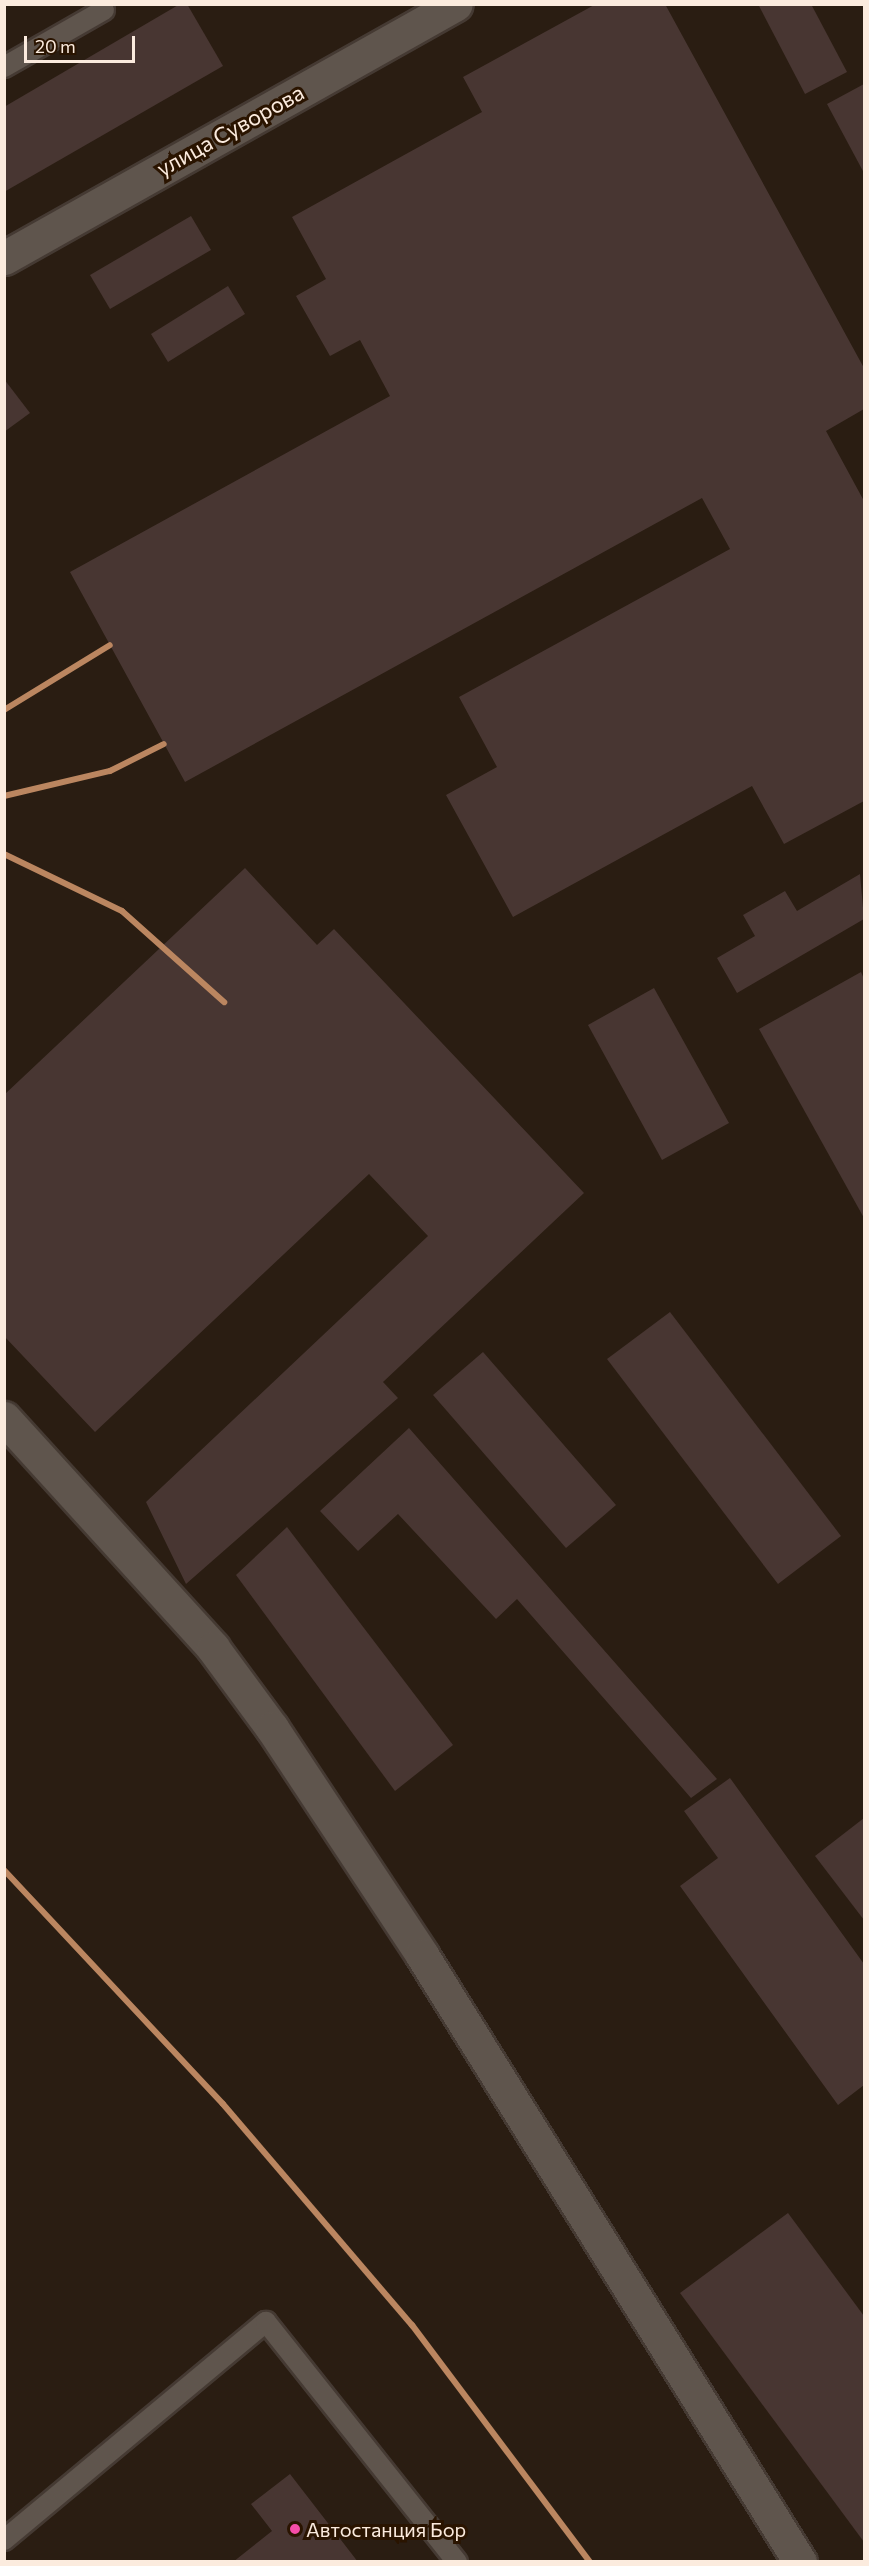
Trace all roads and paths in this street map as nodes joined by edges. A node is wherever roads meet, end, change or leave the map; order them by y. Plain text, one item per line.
1 (456, 4) edge
2 (104, 10) dead end
3 (4, 67) edge
4 (4, 258) edge
5 (4, 1418) edge
6 (4, 2540) edge
7 (457, 2562) edge
8 (800, 2562) edge

1 - 4 street, улица Суворова
2 - 3 lane
5 - 8 street
6 - 7 lane

